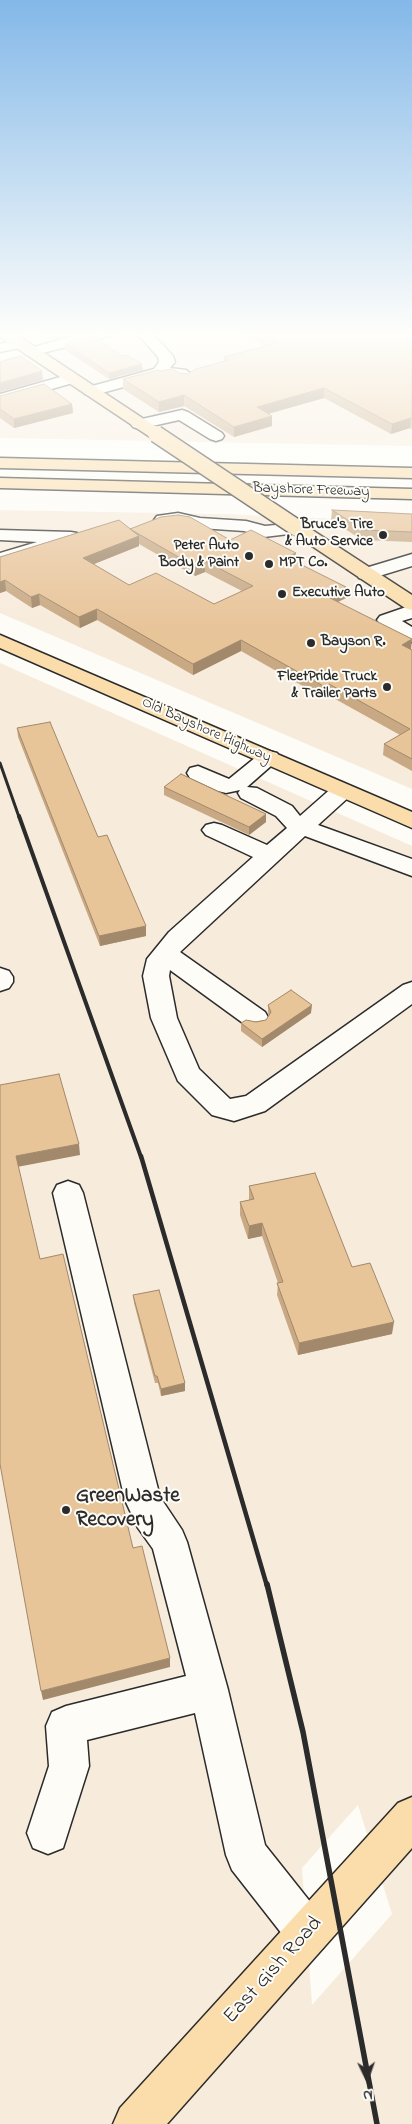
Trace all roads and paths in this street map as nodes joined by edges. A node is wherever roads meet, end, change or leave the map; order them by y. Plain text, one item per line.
1 (149, 430) edge
2 (206, 430) edge
3 (216, 436) dead end
4 (412, 458) edge
5 (0, 463) edge
6 (261, 470) junction
7 (412, 473) edge
8 (0, 483) edge
9 (343, 492) junction
10 (412, 494) edge
11 (412, 508) edge
12 (149, 524) edge
13 (297, 528) junction
14 (0, 535) edge
15 (0, 559) edge
16 (412, 560) edge
17 (366, 574) junction
18 (412, 604) edge
19 (412, 611) edge
20 (412, 636) edge
21 (0, 641) edge
22 (269, 758) junction
23 (198, 773) dead end
24 (342, 791) junction
25 (249, 793) dead end
26 (412, 821) edge
27 (302, 827) junction
28 (214, 830) dead end
29 (270, 856) junction
30 (412, 868) edge
31 (165, 954) junction
32 (0, 977) edge
33 (0, 982) edge
34 (412, 991) edge
35 (256, 1019) dead end
36 (68, 1193) dead end
37 (209, 1690) junction
38 (412, 1817) edge
39 (48, 1832) dead end
40 (308, 1933) junction
41 (137, 2124) edge

1 - 13 main road, bridge
2 - 3 street
4 - 6 main road
5 - 6 main road, Bayshore Freeway
6 - 7 main road, Bayshore Freeway
8 - 9 main road, Bayshore Freeway
9 - 10 main road, Bayshore Freeway
9 - 11 main road
12 - 13 street
13 - 17 main road
14 - 15 street
16 - 17 street
17 - 18 main road
19 - 20 street
21 - 22 main road, Old Bayshore Highway
22 - 23 street
22 - 24 main road, Old Bayshore Highway
24 - 26 main road, Old Bayshore Highway
24 - 27 street
25 - 27 street
27 - 29 street
27 - 30 street
28 - 29 street
29 - 31 street
31 - 34 street
31 - 35 street
32 - 33 street
36 - 37 street
37 - 39 street
37 - 40 street
38 - 40 main road, East Gish Road
40 - 41 main road, East Gish Road

